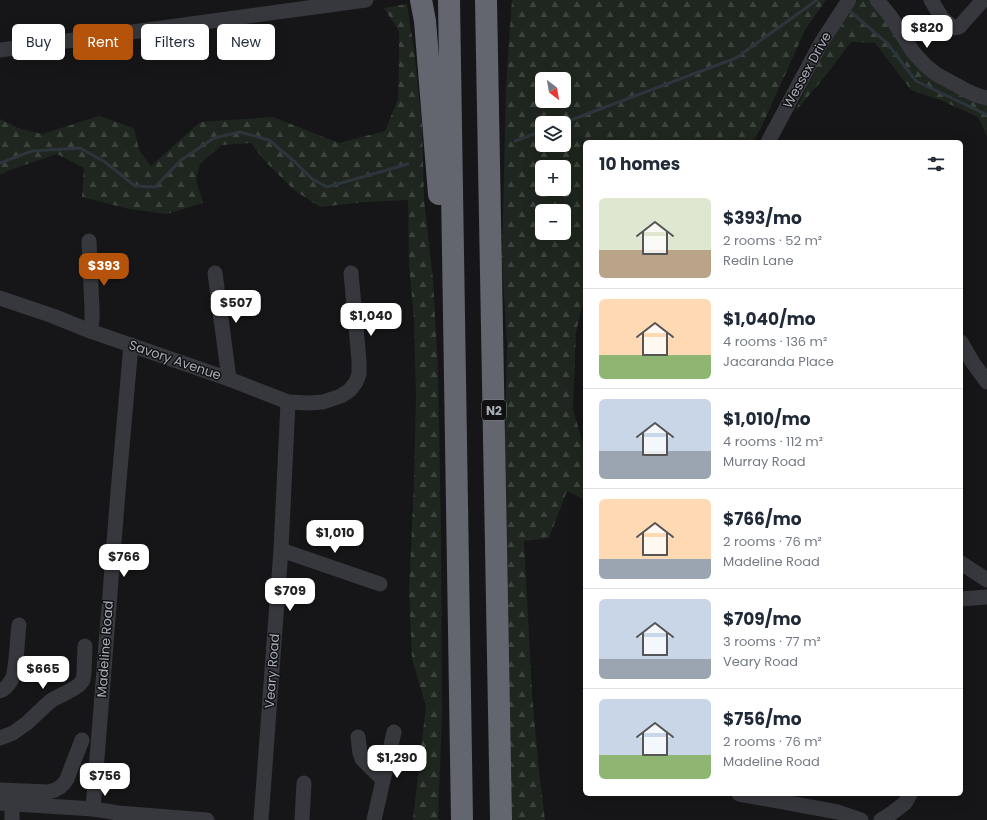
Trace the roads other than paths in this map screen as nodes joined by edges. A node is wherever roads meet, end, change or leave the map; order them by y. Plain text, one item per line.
1 (366, 0) edge
2 (421, 0) edge
3 (449, 0) edge
4 (486, 0) edge
5 (498, 0) edge
6 (849, 0) edge
7 (877, 0) edge
8 (931, 0) edge
9 (983, 0) edge
10 (0, 50) edge
11 (987, 98) edge
12 (769, 140) edge
13 (89, 241) dead end
14 (215, 273) dead end
15 (351, 273) dead end
16 (0, 298) edge
17 (90, 331) junction
18 (492, 333) junction
19 (131, 345) junction
20 (963, 346) edge
21 (456, 358) junction
22 (229, 379) junction
23 (987, 382) edge
24 (288, 402) junction
25 (282, 550) junction
26 (963, 564) edge
27 (987, 580) edge
28 (380, 584) dead end
29 (987, 597) edge
30 (963, 599) edge
31 (19, 625) dead end
32 (85, 646) dead end
33 (0, 691) edge
34 (394, 732) dead end
35 (358, 737) dead end
36 (0, 738) edge
37 (82, 740) dead end
38 (383, 780) junction
39 (304, 783) dead end
40 (0, 790) edge
41 (750, 796) edge
42 (909, 796) edge
43 (6, 803) edge
44 (90, 812) edge
45 (118, 816) edge
46 (12, 820) edge
47 (207, 820) edge
48 (261, 820) edge
49 (302, 820) edge
50 (374, 820) edge
51 (462, 820) edge
52 (501, 820) edge
53 (861, 820) edge
54 (881, 820) edge

1 - 10 street
2 - 21 highway
3 - 21 highway
4 - 18 highway, N2
5 - 18 highway
6 - 12 street, Wessex Drive
7 - 11 street
8 - 9 street
13 - 17 street
14 - 22 street
15 - 24 street, Savory Avenue
16 - 17 street, Savory Avenue
17 - 19 street, Savory Avenue
18 - 52 highway, N2
19 - 22 street, Savory Avenue
19 - 44 street, Madeline Road
20 - 23 street
21 - 51 highway
22 - 24 street, Savory Avenue
24 - 25 street, Veary Road
25 - 28 street
25 - 48 street, Veary Road
26 - 27 street
29 - 30 street
31 - 33 street
32 - 36 street
34 - 38 street
35 - 38 street
37 - 40 street
38 - 50 street
39 - 49 street
41 - 53 street
42 - 54 street
43 - 44 street
43 - 46 street
44 - 45 street
45 - 47 street

